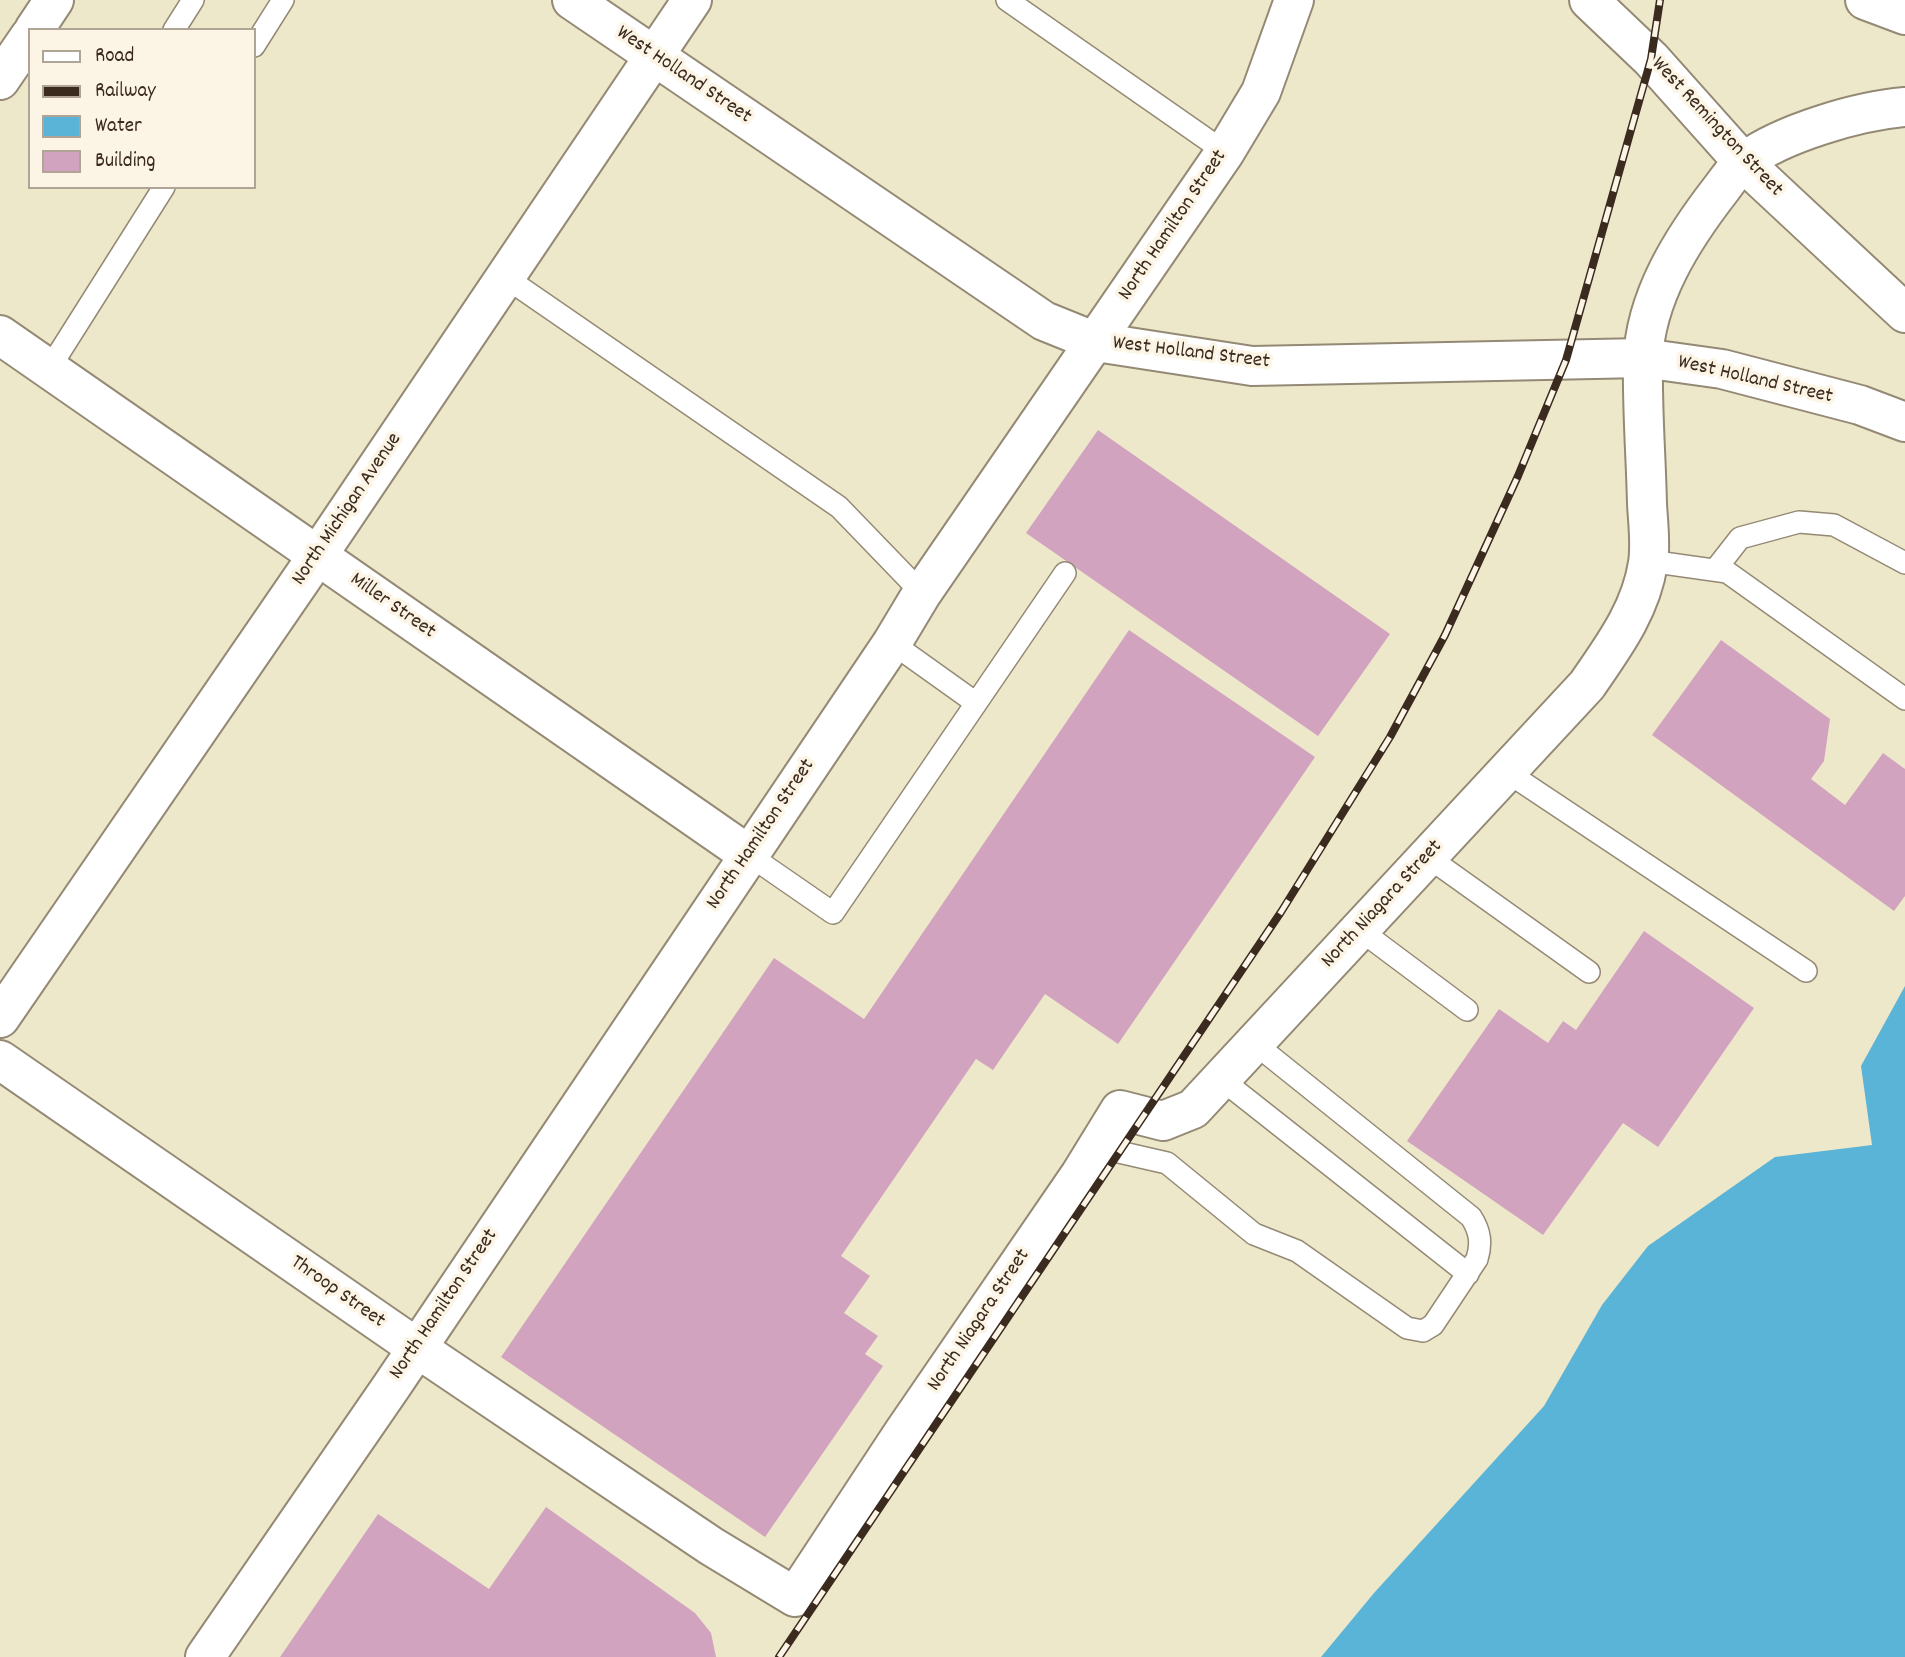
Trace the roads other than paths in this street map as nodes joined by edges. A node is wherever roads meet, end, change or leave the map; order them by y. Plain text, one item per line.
1 (54, 0) edge
2 (193, 0) edge
3 (283, 0) edge
4 (572, 0) edge
5 (692, 0) edge
6 (1007, 0) edge
7 (1294, 0) edge
8 (1588, 0) edge
9 (1865, 0) edge
10 (1905, 15) edge
11 (35, 28) edge
12 (175, 28) edge
13 (28, 39) edge
14 (256, 43) edge
15 (653, 57) junction
16 (0, 80) edge
17 (1905, 107) edge
18 (1225, 152) junction
19 (1743, 162) junction
20 (163, 189) edge
21 (505, 277) junction
22 (1905, 313) edge
23 (0, 335) edge
24 (1096, 342) junction
25 (1643, 358) junction
26 (49, 369) junction
27 (1905, 422) edge
28 (318, 555) junction
29 (1649, 561) junction
30 (1905, 563) edge
31 (1715, 570) junction
32 (1065, 573) dead end
33 (922, 593) junction
34 (892, 643) junction
35 (1905, 699) edge
36 (976, 703) junction
37 (1507, 772) junction
38 (748, 855) junction
39 (1428, 856) junction
40 (1360, 930) junction
41 (1807, 971) dead end
42 (1589, 972) dead end
43 (1467, 1010) dead end
44 (0, 1018) edge
45 (1254, 1043) junction
46 (0, 1060) edge
47 (1221, 1079) junction
48 (1097, 1147) junction
49 (1468, 1273) junction
50 (417, 1348) junction
51 (711, 1546) joint
52 (205, 1657) edge

1 - 11 street
2 - 12 lane
3 - 14 lane
4 - 15 street, West Holland Street
5 - 15 street, North Michigan Avenue
6 - 18 lane
7 - 18 street, North Hamilton Street
8 - 19 street, West Remington Street
9 - 10 street
13 - 16 street
15 - 21 street, North Michigan Avenue
15 - 24 street, West Holland Street
17 - 19 street, North Niagara Street
18 - 24 street, North Hamilton Street
19 - 22 street, West Remington Street
19 - 25 street, North Niagara Street
20 - 26 lane
21 - 28 street, North Michigan Avenue
21 - 33 lane
23 - 26 street, Miller Street
24 - 25 street, West Holland Street
24 - 33 street, North Hamilton Street
25 - 27 street, West Holland Street
25 - 29 street, North Niagara Street
26 - 28 street, Miller Street
28 - 38 street, Miller Street
28 - 44 street, North Michigan Avenue
29 - 31 lane
29 - 37 street, North Niagara Street
30 - 31 lane
31 - 35 lane
32 - 36 lane
33 - 34 street, North Hamilton Street
34 - 36 lane
34 - 38 street, North Hamilton Street
36 - 38 lane
37 - 39 street, North Niagara Street
37 - 41 lane
38 - 50 street, North Hamilton Street
39 - 40 street, North Niagara Street
39 - 42 lane
40 - 43 lane
40 - 45 street, North Niagara Street
45 - 47 street, North Niagara Street
45 - 49 lane
46 - 50 street, Throop Street
47 - 48 street, North Niagara Street
47 - 49 lane
48 - 49 lane
48 - 51 street, North Niagara Street
50 - 51 street, Throop Street
50 - 52 street, North Hamilton Street

